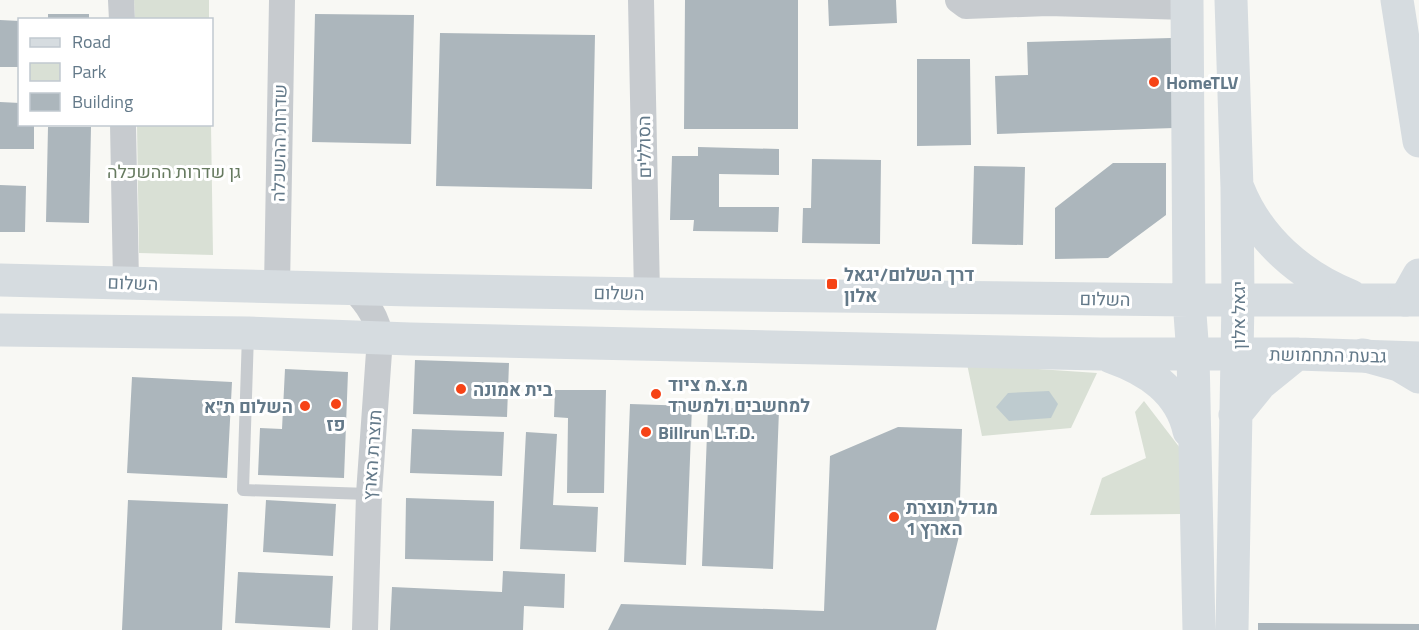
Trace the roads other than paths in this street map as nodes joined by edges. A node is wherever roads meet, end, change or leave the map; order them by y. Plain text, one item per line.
1 (121, 0) edge
2 (282, 0) edge
3 (641, 0) edge
4 (958, 0) edge
5 (1231, 0) edge
6 (1397, 0) edge
7 (1147, 3) edge
8 (1187, 3) edge
9 (122, 18) edge
10 (123, 126) edge
11 (1419, 141) edge
12 (1237, 188) junction
13 (0, 280) edge
14 (126, 282) junction
15 (277, 287) junction
16 (353, 288) junction
17 (1414, 292) edge
18 (647, 294) junction
19 (1189, 300) junction
20 (1238, 300) junction
21 (1361, 300) junction
22 (0, 330) edge
23 (248, 333) junction
24 (380, 338) junction
25 (1101, 354) junction
26 (1238, 354) junction
27 (1297, 354) junction
28 (1193, 355) junction
29 (1363, 355) junction
30 (1419, 358) edge
31 (1419, 377) edge
32 (1235, 415) junction
33 (1194, 449) junction
34 (369, 494) junction
35 (365, 630) edge
36 (1199, 630) edge
37 (1232, 630) edge

1 - 9 street
2 - 15 street, שדרות ההשכלה
3 - 18 street, הסוללים
4 - 7 street
5 - 12 main road, יגאל אלון
6 - 11 main road
7 - 8 street
8 - 19 main road
10 - 14 street
12 - 20 main road, יגאל אלון
12 - 21 main road
13 - 14 main road, השלום
14 - 15 main road, השלום
15 - 16 main road, השלום
16 - 18 main road, השלום
16 - 24 street, תוצרת הארץ
17 - 21 main road
18 - 19 main road, השלום
19 - 20 main road, השלום
19 - 28 main road
20 - 21 main road
20 - 26 main road, יגאל אלון
22 - 23 main road
23 - 24 main road
23 - 34 lane
24 - 25 main road
24 - 34 street, תוצרת הארץ
25 - 28 main road
25 - 33 main road
26 - 27 main road, גבעת התחמושת
26 - 28 main road
26 - 32 main road, יגאל אלון
27 - 29 main road, גבעת התחמושת
27 - 32 main road
28 - 33 main road
29 - 30 main road, גבעת התחמושת
29 - 31 main road
32 - 37 main road, יגאל אלון
33 - 36 main road
34 - 35 street, תוצרת הארץ

